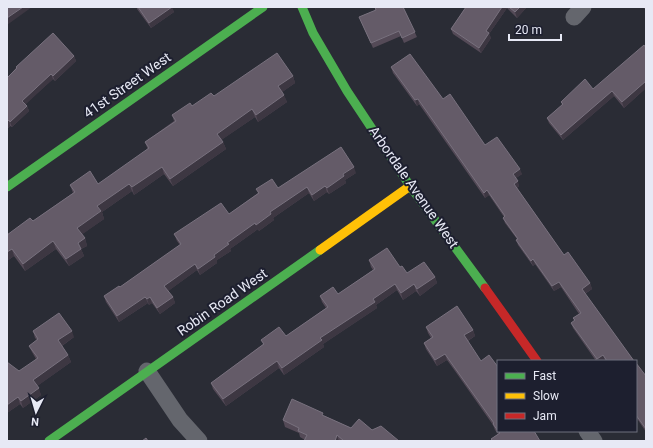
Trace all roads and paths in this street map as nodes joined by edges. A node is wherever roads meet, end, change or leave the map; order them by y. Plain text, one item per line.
1 (262, 7) edge
2 (302, 7) edge
3 (7, 186) edge
4 (410, 186) junction
5 (536, 360) edge
6 (147, 371) junction
7 (588, 432) edge
8 (50, 441) edge
9 (199, 441) edge
10 (594, 441) edge

1 - 3 street, 41st Street West
2 - 4 street, Arbordale Avenue West
4 - 5 street, Arbordale Avenue West
4 - 6 street, Robin Road West
6 - 8 street, Robin Road West
6 - 9 street
7 - 10 street

